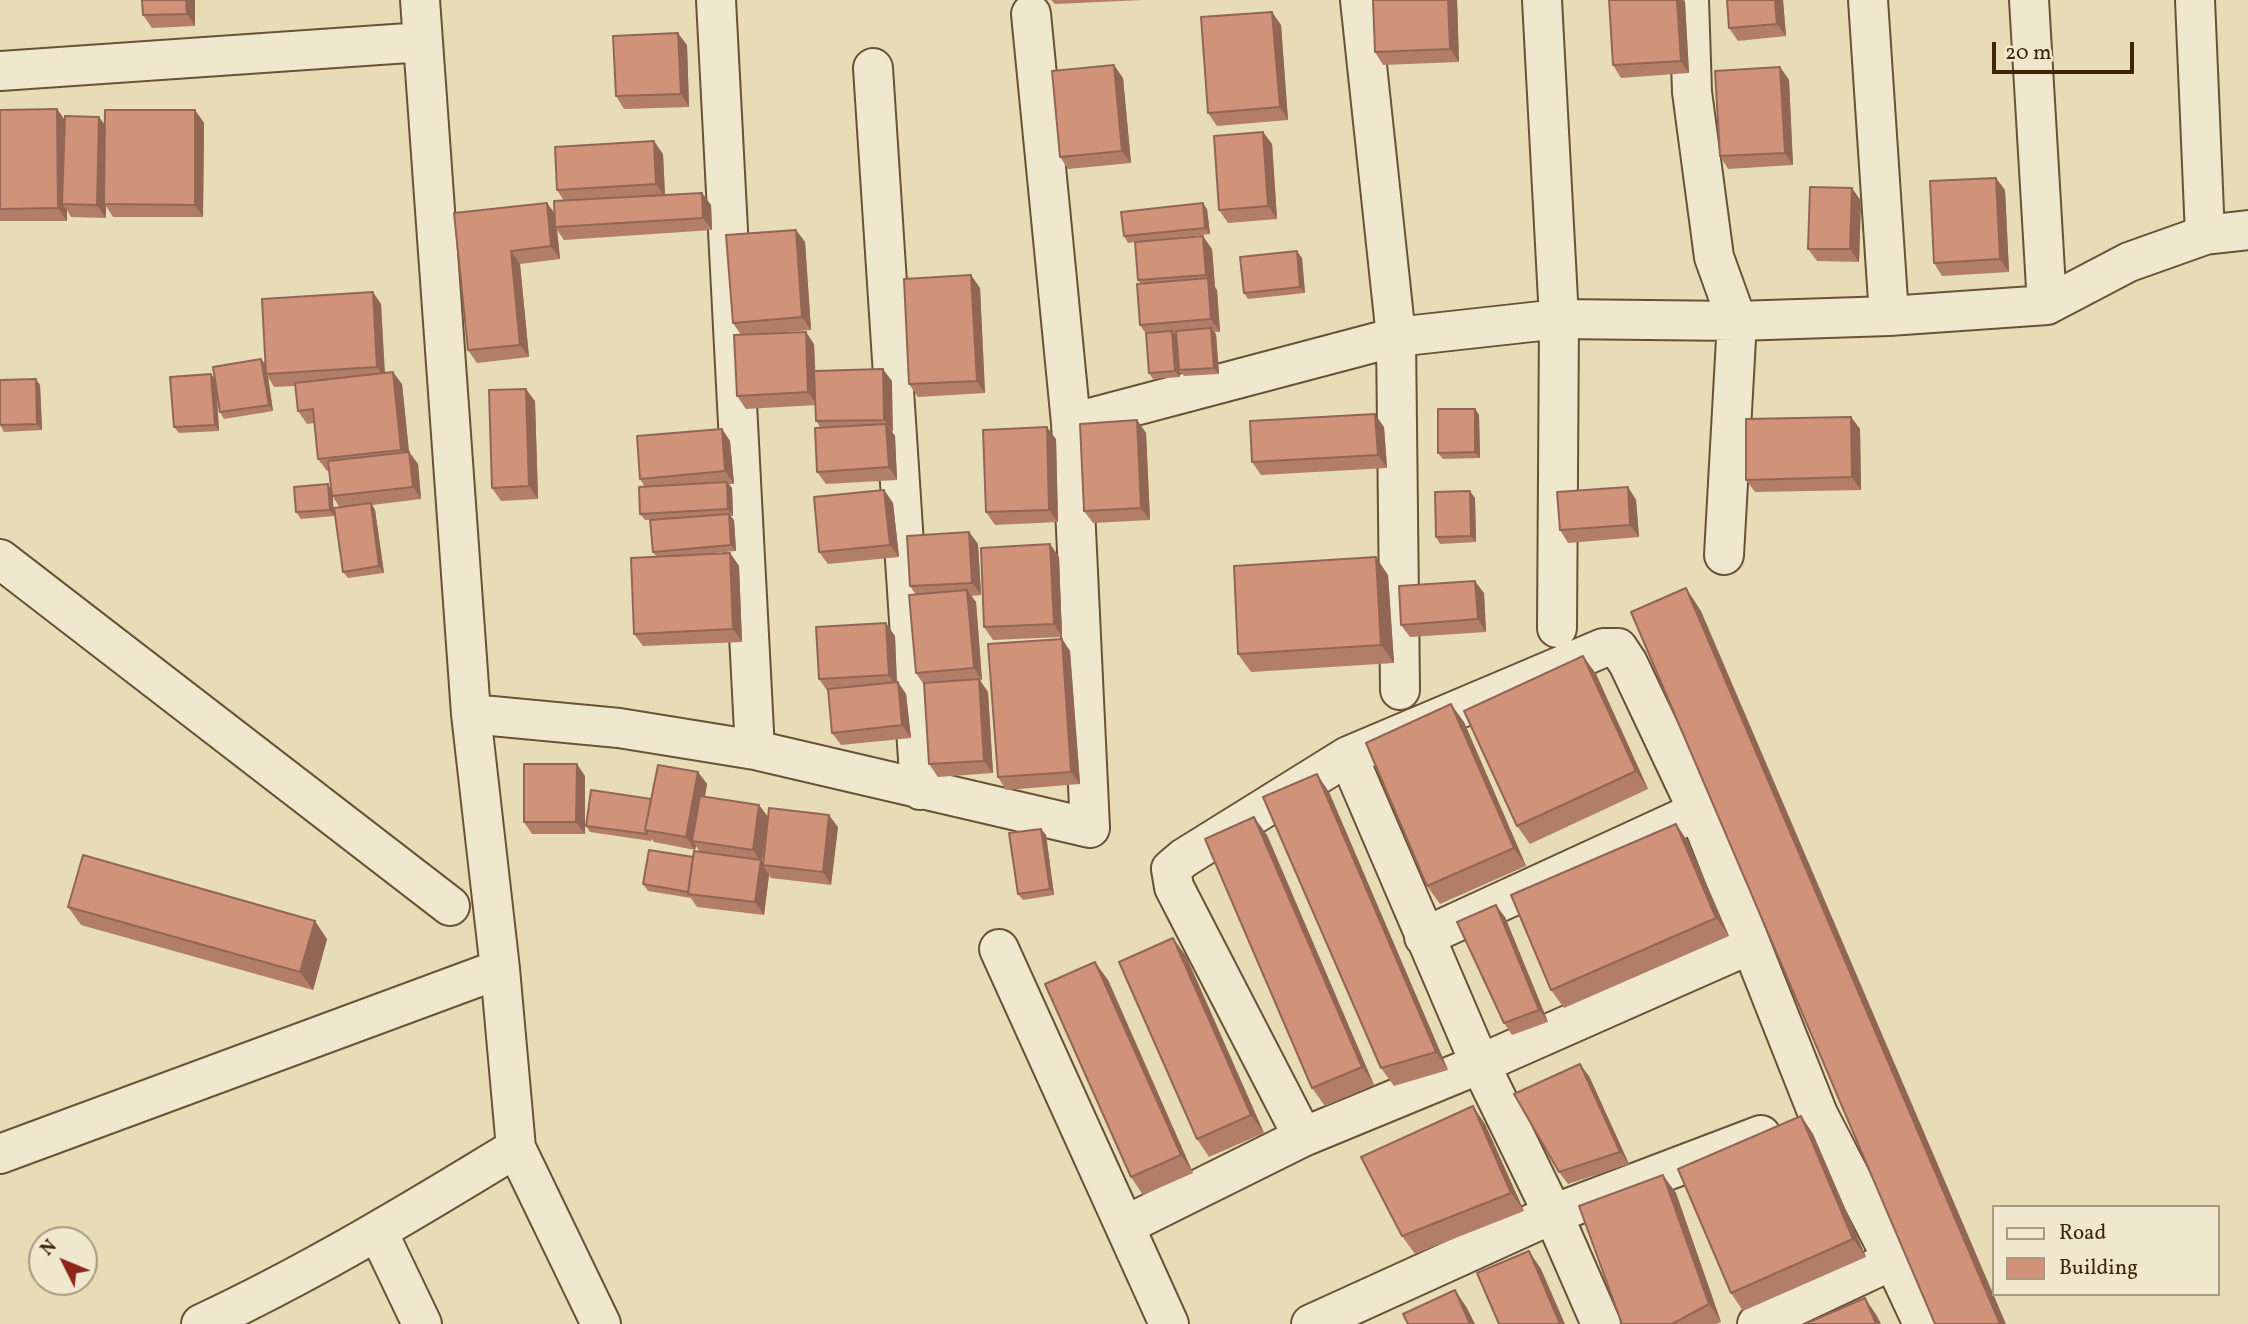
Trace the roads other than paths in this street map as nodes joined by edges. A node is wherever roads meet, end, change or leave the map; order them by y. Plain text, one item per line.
1 (420, 0) edge
2 (716, 0) edge
3 (1360, 0) edge
4 (1542, 0) edge
5 (1689, 0) edge
6 (1868, 0) edge
7 (2029, 0) edge
8 (2195, 0) edge
9 (1031, 14) dead end
10 (423, 42) junction
11 (873, 68) dead end
12 (0, 71) edge
13 (2248, 230) edge
14 (2205, 235) junction
15 (2047, 305) junction
16 (1889, 316) junction
17 (1559, 319) junction
18 (1737, 321) junction
19 (1396, 337) junction
20 (1071, 423) junction
21 (1724, 555) dead end
22 (0, 559) edge
23 (1557, 628) dead end
24 (1400, 690) dead end
25 (471, 714) junction
26 (755, 750) junction
27 (1348, 756) junction
28 (920, 790) junction
29 (1698, 811) junction
30 (450, 906) dead end
31 (1424, 937) junction
32 (1749, 945) junction
33 (999, 949) dead end
34 (500, 969) junction
35 (1480, 1065) junction
36 (1818, 1114) junction
37 (1303, 1137) junction
38 (516, 1148) junction
39 (0, 1154) edge
40 (1553, 1214) junction
41 (1126, 1225) junction
42 (378, 1232) junction
43 (1893, 1260) junction
44 (1378, 1311) edge
45 (257, 1312) edge
46 (201, 1324) edge
47 (422, 1324) edge
48 (601, 1324) edge
49 (1169, 1324) edge
50 (1311, 1324) edge
51 (1601, 1324) edge
52 (1758, 1324) edge
53 (1923, 1324) edge

1 - 10 street
2 - 26 street
3 - 19 street
4 - 17 street
5 - 18 street
6 - 16 street
7 - 15 street
8 - 14 street
9 - 20 street
10 - 12 street
10 - 25 street
11 - 28 street
13 - 14 street
14 - 15 street
15 - 16 street
16 - 18 street
17 - 18 street
17 - 19 street
17 - 23 street
18 - 21 street
19 - 20 street
19 - 24 street
20 - 28 street
22 - 30 street
25 - 26 street
25 - 34 street
26 - 28 street
27 - 29 street
27 - 31 street
27 - 37 street
29 - 31 street
29 - 32 street
31 - 35 street
32 - 35 street
32 - 36 street
33 - 41 street
34 - 38 street
34 - 39 street
35 - 37 street
35 - 40 street
36 - 40 street
36 - 43 street
37 - 41 street
38 - 42 street
38 - 48 street
40 - 44 street
40 - 51 street
41 - 49 street
42 - 45 street
42 - 47 street
43 - 52 street
43 - 53 street
44 - 50 street
45 - 46 street

